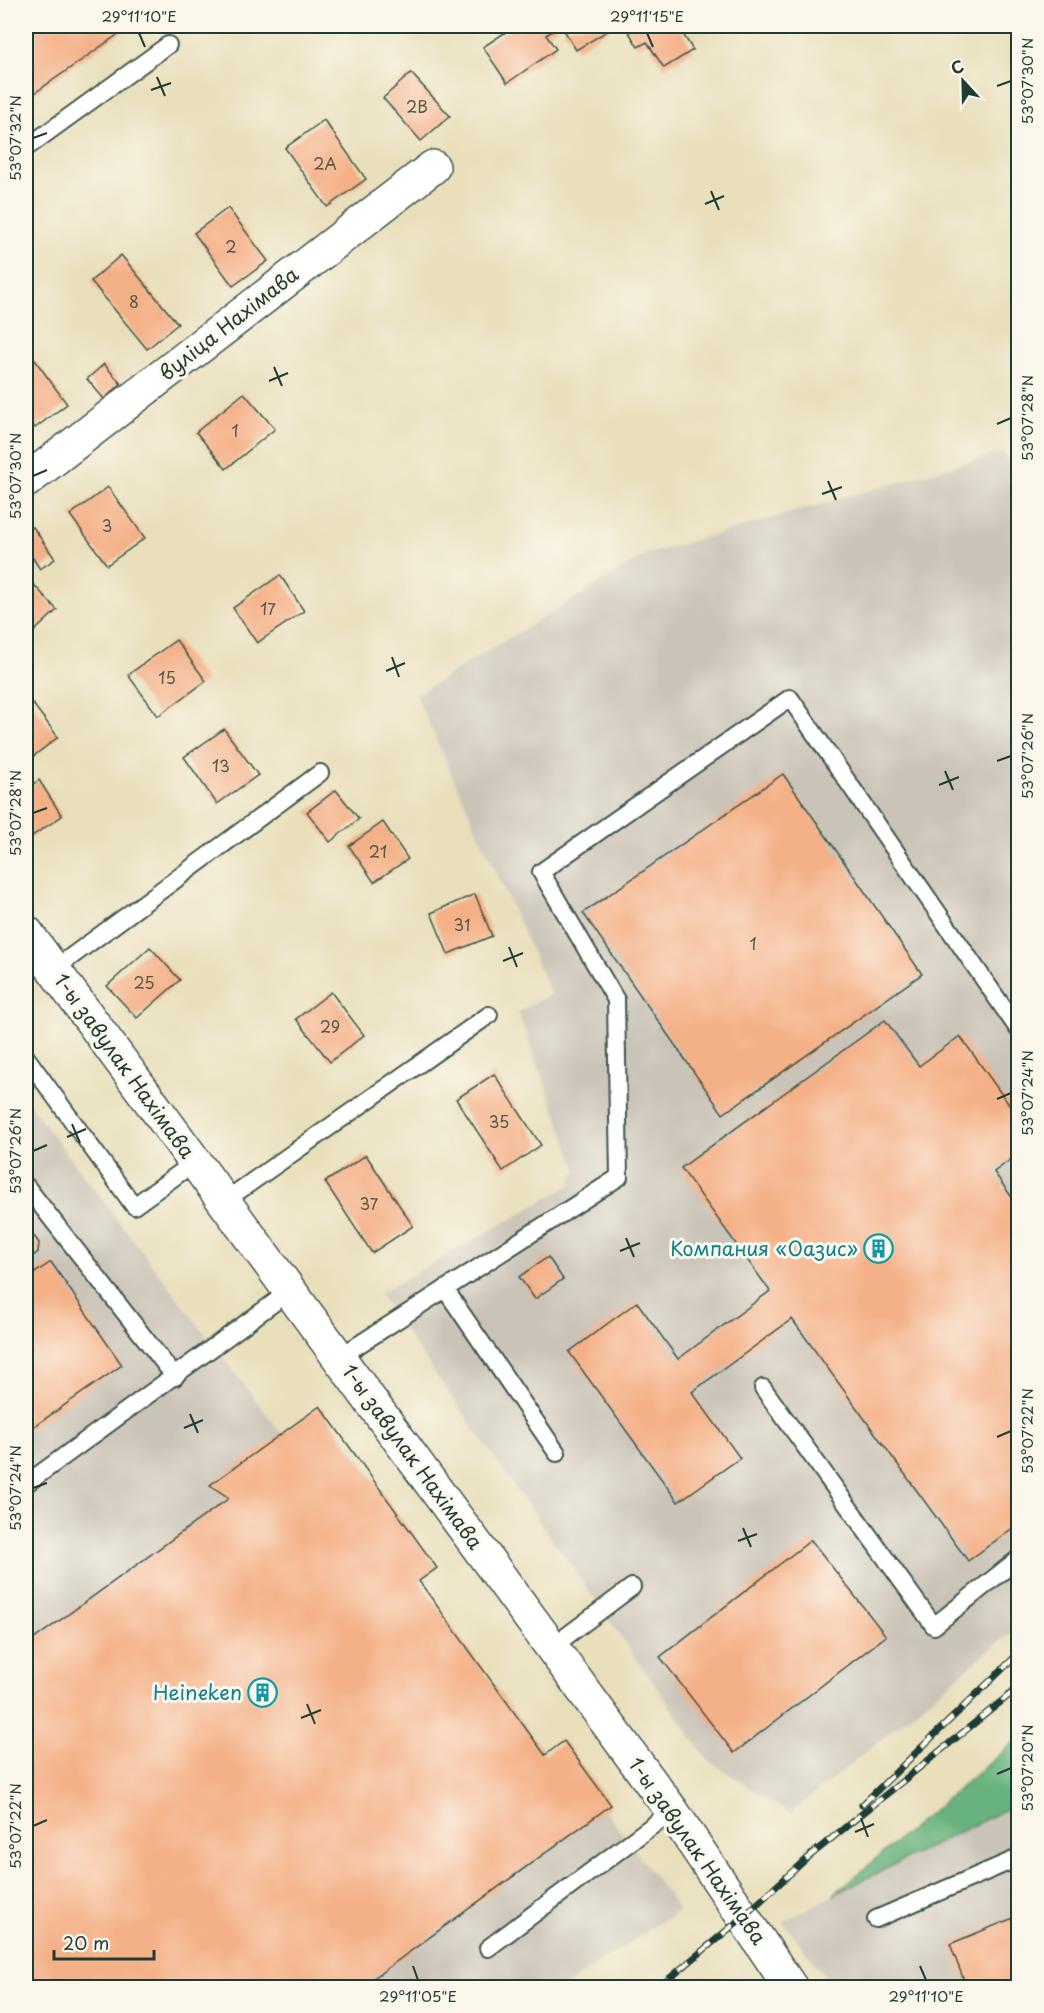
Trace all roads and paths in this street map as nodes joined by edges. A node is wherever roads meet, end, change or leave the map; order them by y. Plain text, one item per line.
1 (168, 45) dead end
2 (26, 148) edge
3 (433, 167) dead end
4 (26, 481) edge
5 (320, 773) dead end
6 (26, 932) edge
7 (53, 970) junction
8 (489, 1015) dead end
9 (1018, 1029) edge
10 (26, 1057) edge
11 (195, 1162) junction
12 (26, 1186) edge
13 (223, 1202) junction
14 (445, 1289) junction
15 (290, 1292) junction
16 (338, 1358) junction
17 (175, 1377) junction
18 (763, 1388) dead end
19 (557, 1452) dead end
20 (26, 1484) edge
21 (1018, 1559) edge
22 (632, 1587) dead end
23 (552, 1647) junction
24 (672, 1811) junction
25 (1018, 1858) edge
26 (876, 1919) dead end
27 (488, 1948) dead end
28 (791, 1988) edge

1 - 2 lane
3 - 4 street, вуліца Нахімава
5 - 7 lane
6 - 7 street, 1-ы завулак Нахімава
7 - 11 street, 1-ы завулак Нахімава
8 - 13 lane
9 - 14 lane
10 - 11 lane
11 - 13 street, 1-ы завулак Нахімава
12 - 17 lane
13 - 15 street, 1-ы завулак Нахімава
14 - 16 lane
14 - 19 lane
15 - 16 street, 1-ы завулак Нахімава
15 - 17 lane
16 - 23 street, 1-ы завулак Нахімава
17 - 20 lane
18 - 21 lane
22 - 23 lane
23 - 24 street, 1-ы завулак Нахімава
24 - 27 lane
24 - 28 street, 1-ы завулак Нахімава
25 - 26 lane

